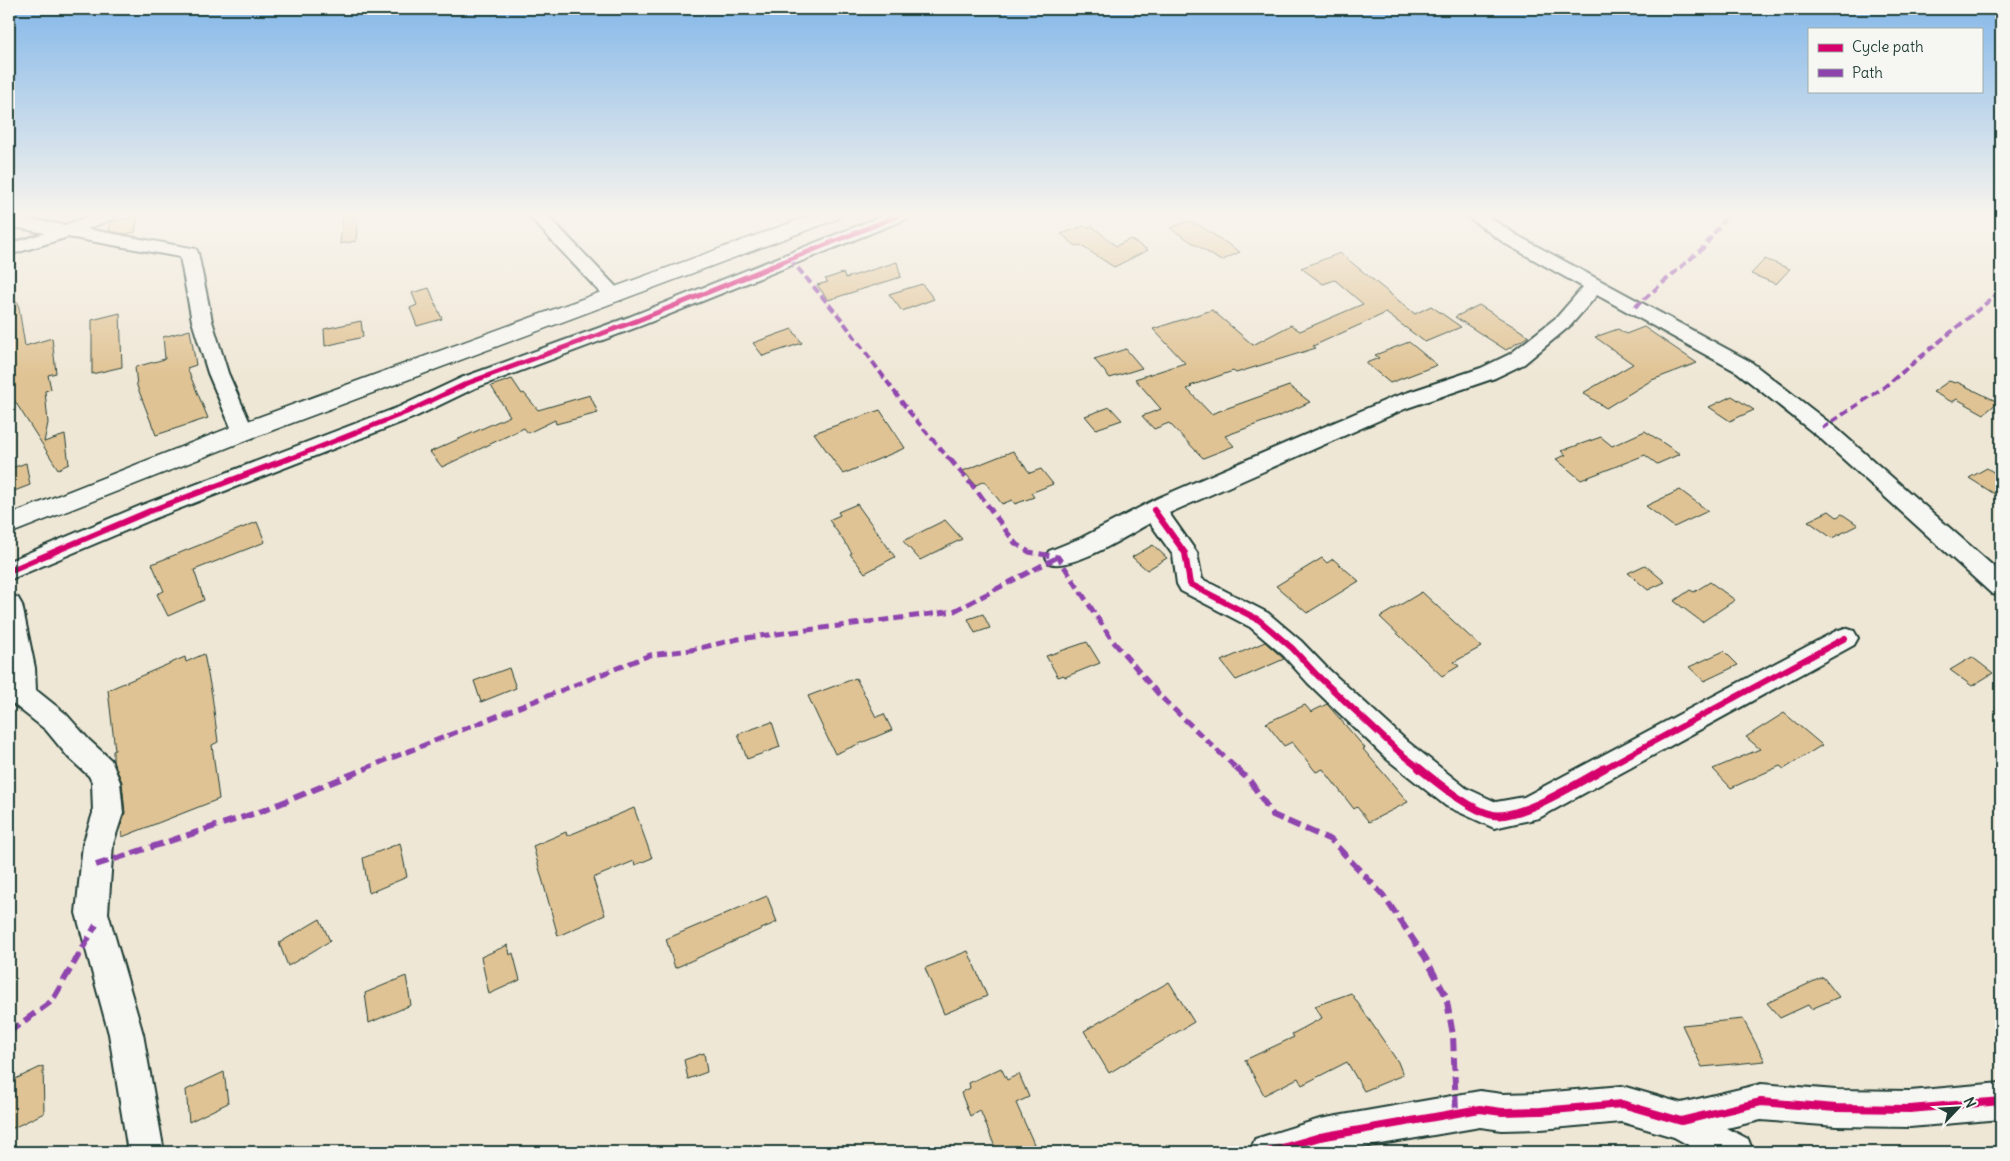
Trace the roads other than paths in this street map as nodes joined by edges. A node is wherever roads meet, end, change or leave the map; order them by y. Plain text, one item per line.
1 (191, 269) edge
2 (589, 269) edge
3 (686, 269) edge
4 (765, 269) edge
5 (1566, 269) edge
6 (1595, 285) junction
7 (614, 296) junction
8 (243, 432) junction
9 (1154, 510) junction
10 (9, 525) edge
11 (1058, 557) dead end
12 (9, 571) edge
13 (2001, 587) edge
14 (9, 605) edge
15 (1845, 638) dead end
16 (2001, 1101) edge
17 (1680, 1121) junction
18 (1276, 1151) edge
19 (146, 1152) edge
20 (1735, 1152) edge

1 - 8 street
2 - 7 street
3 - 7 main road
4 - 12 street
5 - 6 street
6 - 9 street
6 - 13 street
7 - 8 main road
8 - 10 main road
9 - 11 street
9 - 15 street
14 - 19 street
16 - 17 street
17 - 18 street
17 - 20 street

